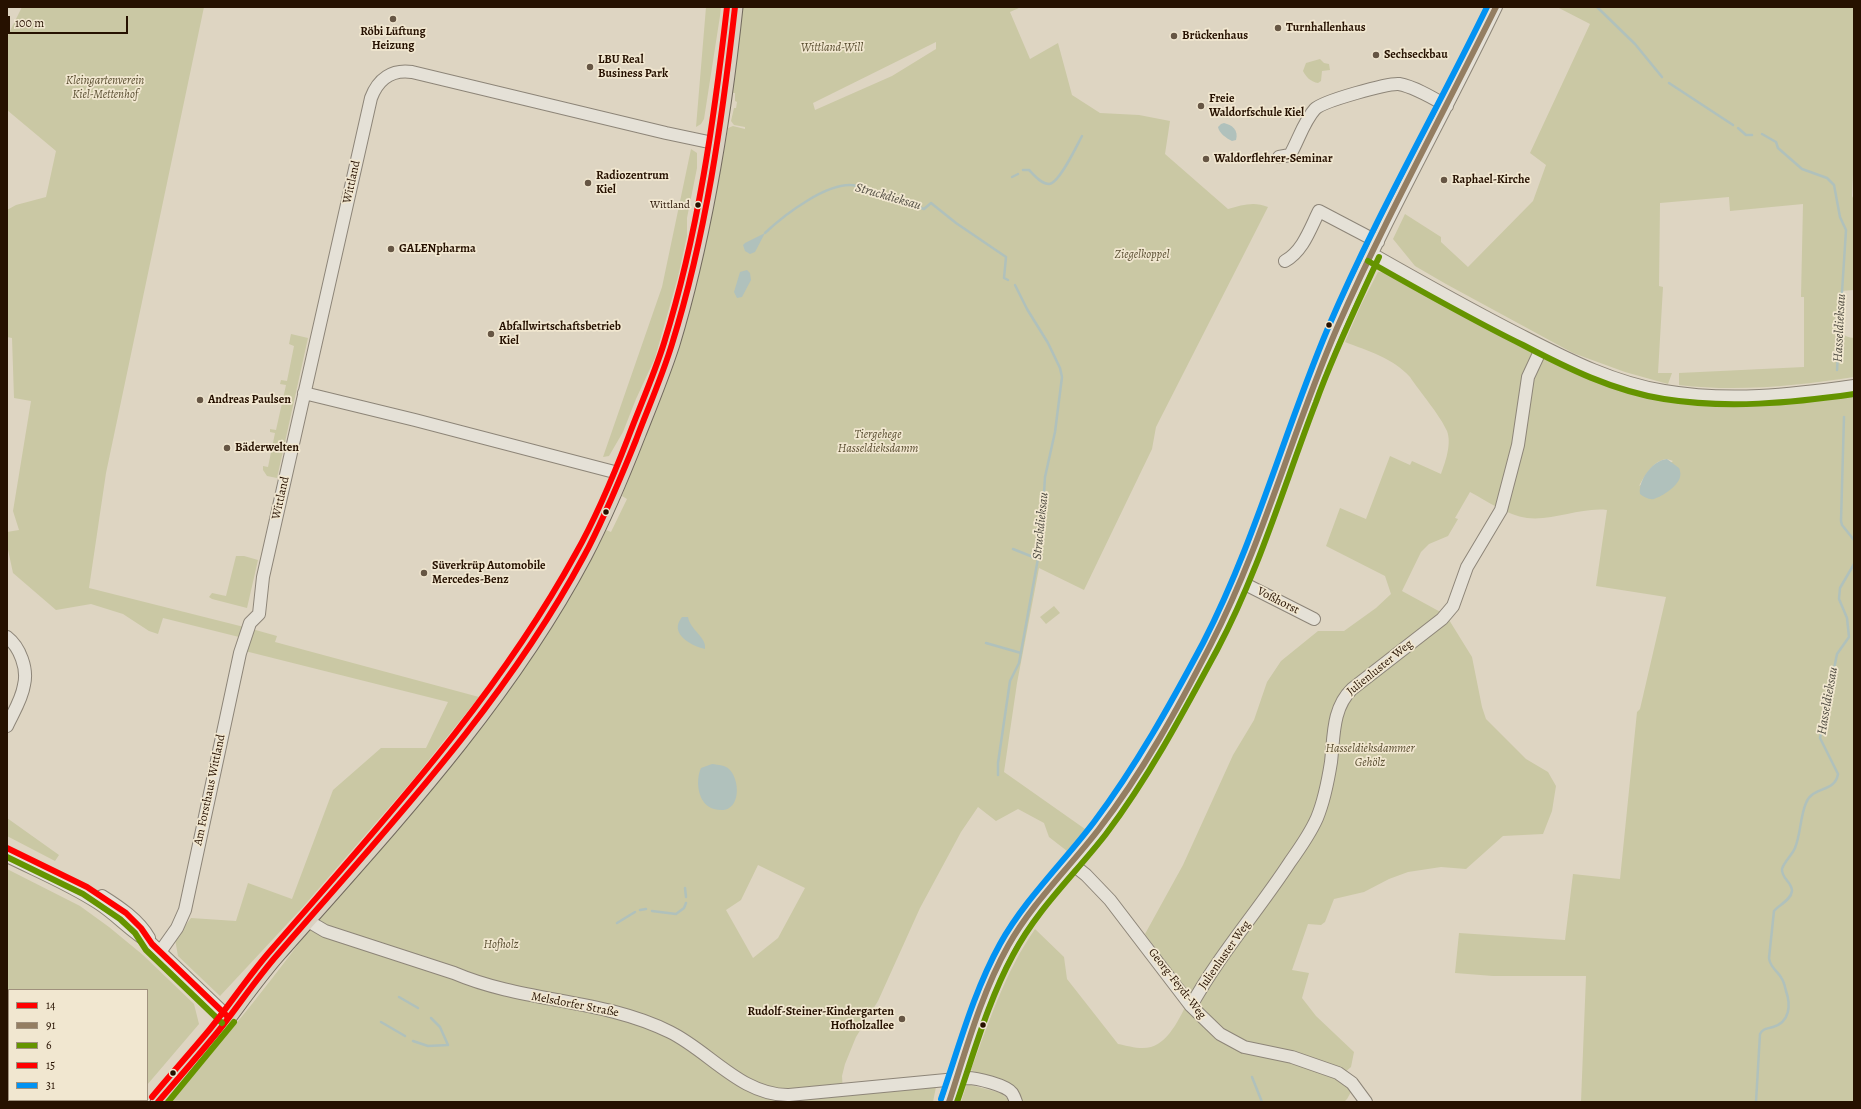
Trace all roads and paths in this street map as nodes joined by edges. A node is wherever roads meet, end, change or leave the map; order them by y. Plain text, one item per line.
1 (735, 7) edge
2 (1496, 7) edge
3 (1447, 106) junction
4 (718, 144) junction
5 (1279, 157) dead end
6 (1378, 242) junction
7 (1372, 254) junction
8 (1285, 261) dead end
9 (1542, 346) junction
10 (1854, 386) edge
11 (304, 393) junction
12 (622, 474) junction
13 (1241, 582) junction
14 (1314, 619) dead end
15 (250, 623) joint
16 (7, 637) edge
17 (7, 726) edge
18 (7, 848) edge
19 (7, 856) edge
20 (1071, 863) junction
21 (308, 921) junction
22 (156, 948) junction
23 (1191, 1006) junction
24 (228, 1017) junction
25 (957, 1078) junction
26 (158, 1102) edge
27 (949, 1102) edge
28 (1016, 1102) edge
29 (1366, 1102) edge

1 - 4 main road
2 - 3 street
3 - 5 street
3 - 6 street
4 - 11 street, Wittland
4 - 12 main road
6 - 7 street
6 - 8 street
7 - 9 street
7 - 13 street
9 - 10 street
9 - 23 street, Julienluster Weg
11 - 12 street
11 - 15 street, Wittland
12 - 21 main road
13 - 14 street, Voßhorst
13 - 20 street
15 - 22 street, Am Forsthaus Wittland
16 - 17 street
18 - 22 street
19 - 22 street
20 - 23 street, Georg-Feydt-Weg
20 - 25 street
21 - 24 main road
21 - 25 street, Melsdorfer Straße
22 - 24 street
23 - 29 street, Georg-Feydt-Weg
24 - 26 main road
25 - 27 street
25 - 28 street, Melsdorfer Straße

